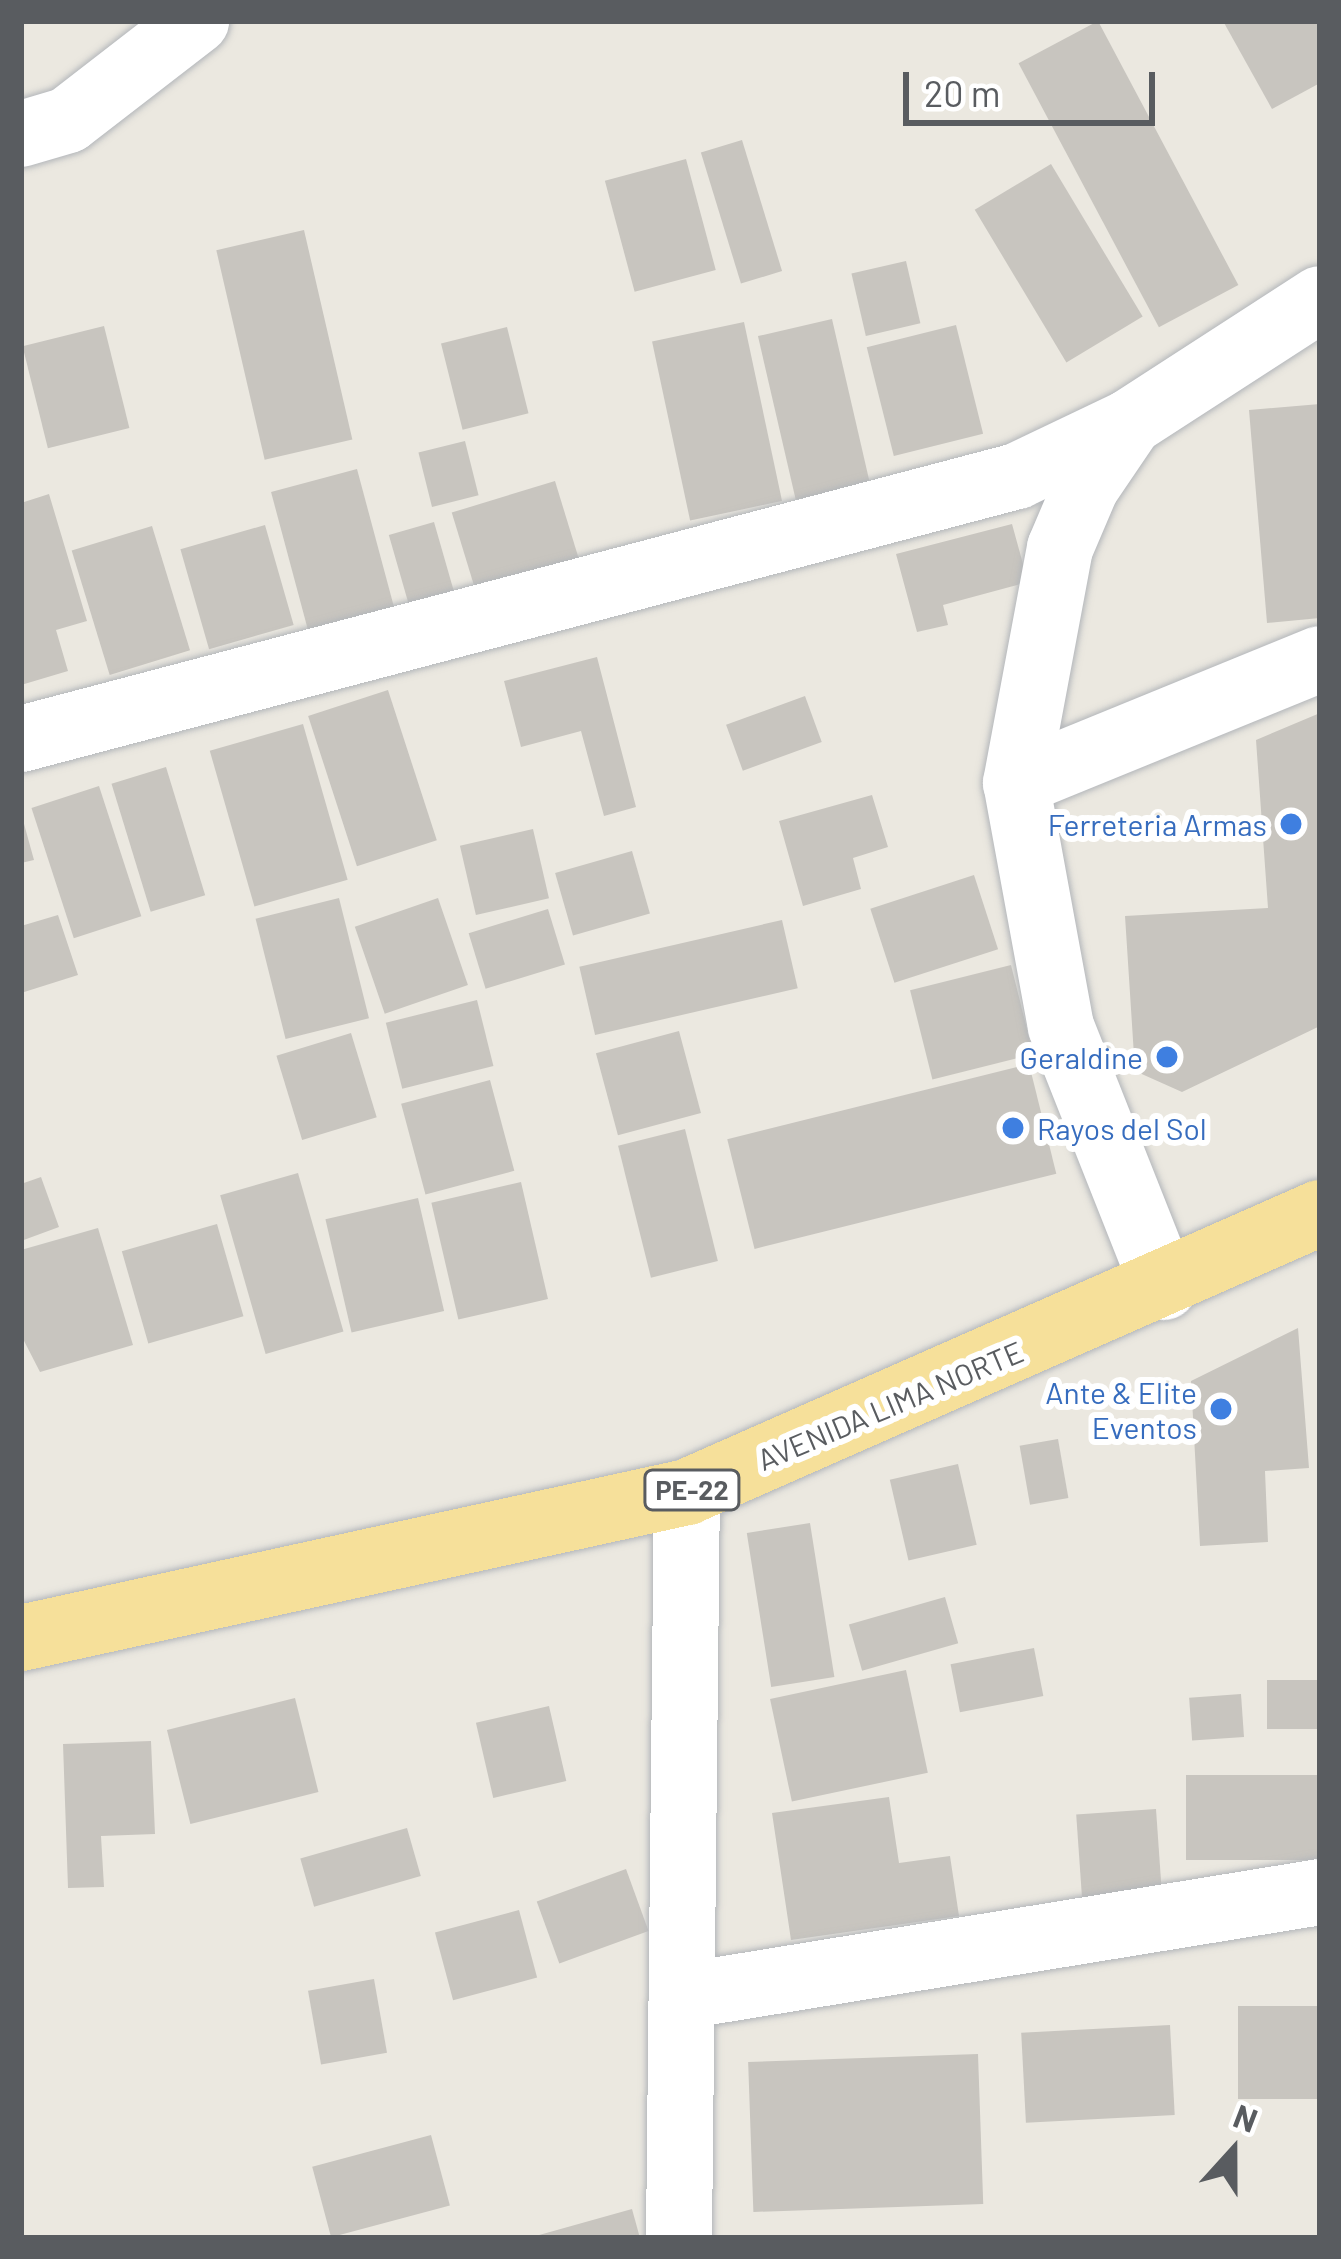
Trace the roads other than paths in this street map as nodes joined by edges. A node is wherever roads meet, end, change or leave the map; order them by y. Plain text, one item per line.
1 (196, 21) edge
2 (21, 134) edge
3 (1320, 299) edge
4 (1130, 422) junction
5 (1320, 659) edge
6 (21, 739) edge
7 (1016, 784) junction
8 (1320, 1213) edge
9 (1164, 1288) junction
10 (687, 1492) junction
11 (21, 1637) edge
12 (1320, 1892) edge
13 (683, 1996) junction
14 (680, 2238) edge

1 - 2 street
3 - 4 street
4 - 6 street
4 - 7 street
5 - 7 street
7 - 9 street
8 - 9 highway, AVENIDA LIMA NORTE / PE-22
9 - 10 highway, AVENIDA LIMA NORTE / PE-22
10 - 11 highway, AVENIDA LIMA NORTE / PE-22
10 - 13 street
12 - 13 street
13 - 14 street

